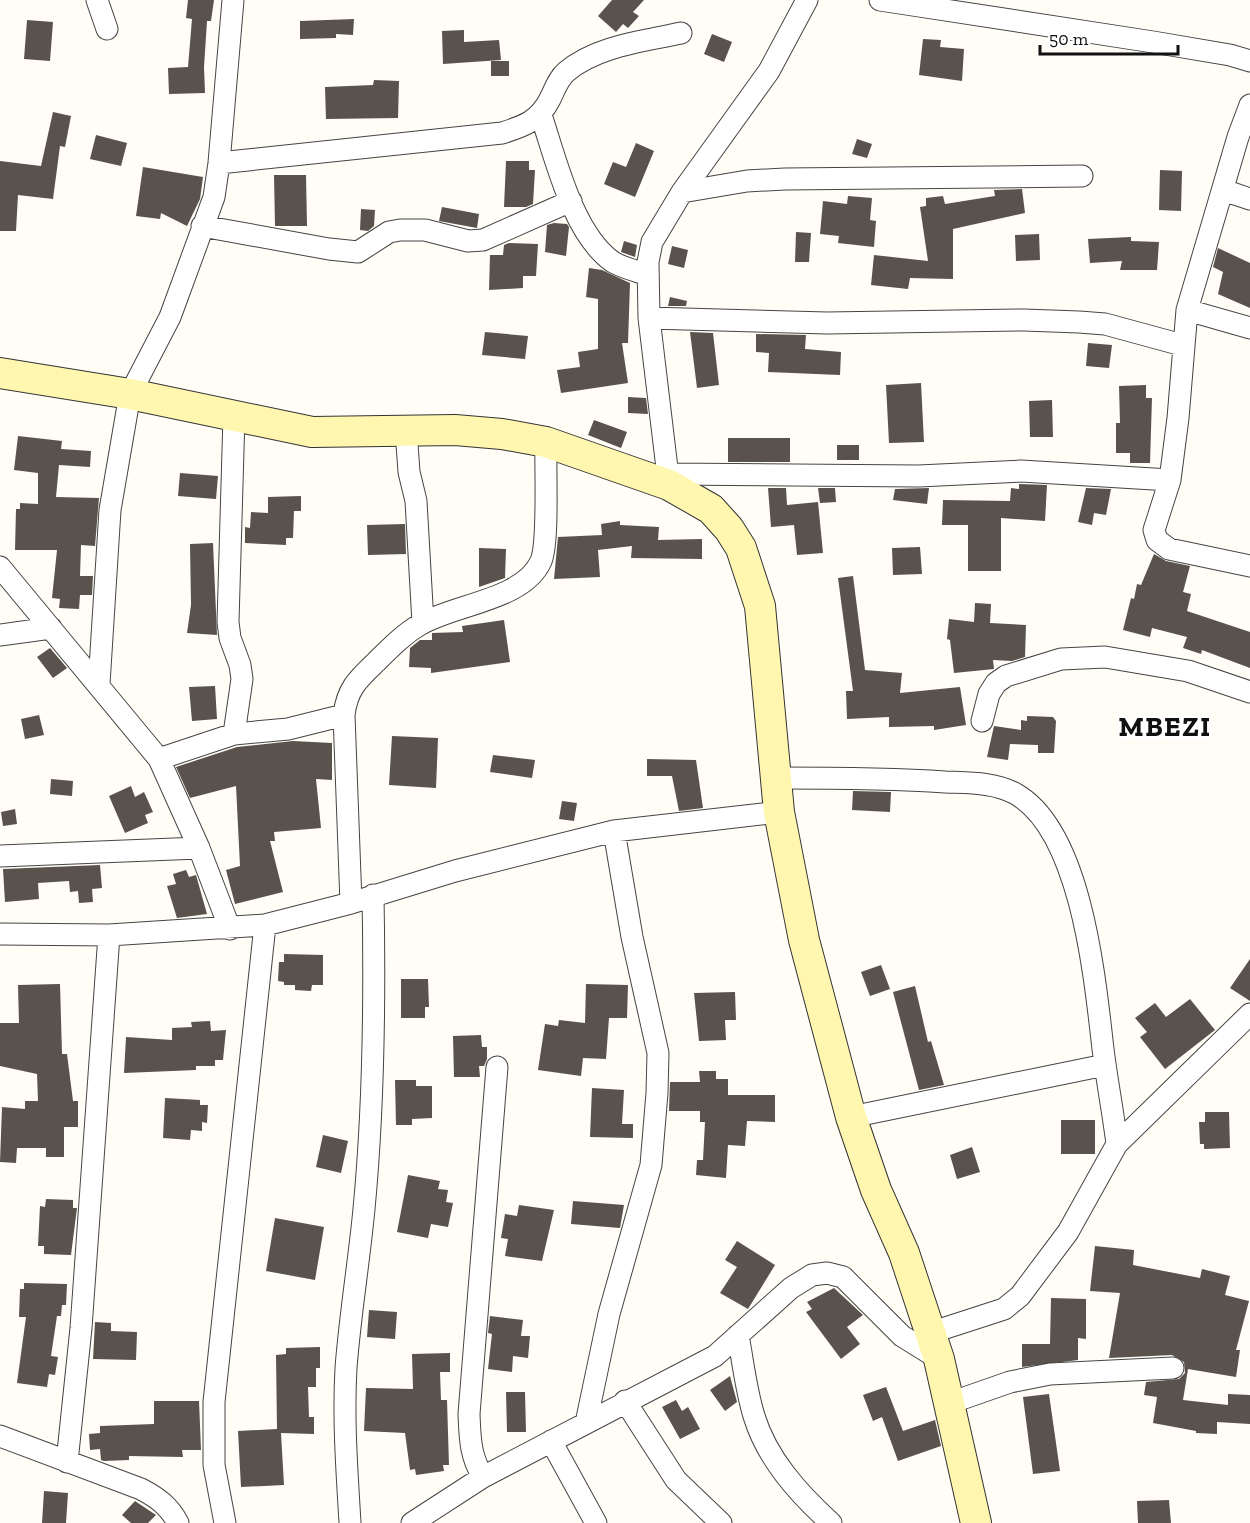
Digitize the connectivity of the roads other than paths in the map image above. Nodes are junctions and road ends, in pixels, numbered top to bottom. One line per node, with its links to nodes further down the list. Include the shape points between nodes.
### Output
1 (97, 0): 5 (street)
2 (233, 0): 10 (street)
3 (807, 0): 13 (street, via 769,71)
4 (880, 0): 7 (street, via 1118,36)
5 (106, 29)
6 (681, 33): 9 (street, via 602,53 579,64 557,83)
7 (1250, 61)
8 (1250, 105): 12 (street)
9 (541, 115): 10 (street, via 526,126 502,133); 15 (street)
10 (219, 163): 16 (street, via 214,197)
11 (1082, 176): 13 (street, via 785,179)
12 (1223, 190): 14 (street); 18 (street)
13 (682, 192): 17 (street, via 652,242)
14 (1250, 199)
15 (571, 201): 16 (street, via 483,240 400,230 389,232 358,252); 17 (street, via 596,247 615,263)
16 (202, 226): 23 (street, via 170,317)
17 (648, 275): 19 (street)
18 (1187, 310): 20 (street); 21 (street)
19 (649, 318): 21 (street, via 1079,322 1106,324); 27 (street)
20 (1250, 328)
21 (1182, 345): 28 (street)
22 (0, 374): 23 (street)
23 (130, 394): 24 (street); 34 (street, via 110,510)
24 (234, 416): 25 (street, via 330,433); 38 (street, via 228,622 242,679)
25 (406, 430): 26 (street, via 467,431); 31 (street, via 416,501)
26 (546, 442): 27 (street); 31 (street, via 541,561 529,578 506,592)
27 (669, 480): 28 (street, via 1021,471); 40 (street, via 711,509 741,548 760,606)
28 (1170, 480): 29 (street, via 1154,530 1156,540 1169,549)
29 (1250, 566)
30 (0, 567): 32 (street)
31 (423, 623): 36 (street, via 353,684)
32 (51, 628): 33 (street); 34 (street)
33 (0, 635)
34 (99, 684): 39 (street)
35 (1250, 693): 37 (street, via 1176,669 1105,657 1061,660 1006,676 996,683)
36 (344, 715): 38 (street, via 288,729); 46 (street)
37 (982, 721)
38 (234, 734): 39 (street)
39 (159, 759): 43 (street)
40 (776, 778): 41 (street); 52 (street, via 890,778 987,784 1015,793 1039,813 1076,891 1090,948)
41 (779, 812): 42 (street); 54 (street, via 804,940)
42 (614, 831): 45 (street); 61 (street, via 658,1053 657,1093 651,1165 609,1314)
43 (199, 848): 44 (street); 48 (street)
44 (0, 856)
45 (373, 894): 46 (street); 69 (street, via 372,1094 346,1368)
46 (351, 903): 47 (street)
47 (265, 924): 48 (street); 68 (street, via 214,1402 214,1465)
48 (230, 929): 50 (street)
49 (0, 934): 50 (street)
50 (109, 935): 64 (street, via 81,1328)
51 (1250, 1014): 55 (street)
52 (1106, 1065): 54 (street); 55 (street)
53 (497, 1066): 65 (street, via 469,1414 470,1448)
54 (851, 1117): 57 (street)
55 (1117, 1144): 57 (street, via 1068,1232 1020,1296 1004,1309)
56 (738, 1335): 57 (street, via 791,1288 812,1275 827,1273 843,1277 902,1336); 59 (street, via 715,1356); 72 (street, via 754,1417 762,1434 779,1466 804,1499)
57 (935, 1346): 60 (street)
58 (1173, 1368): 60 (street, via 1050,1374 1010,1382)
59 (625, 1401): 61 (street); 71 (street, via 676,1480)
60 (947, 1404): 73 (street)
61 (586, 1423): 63 (street)
62 (0, 1436): 64 (street)
63 (551, 1441): 65 (street); 70 (street)
64 (67, 1462): 67 (street, via 159,1499)
65 (483, 1477): 66 (street)
66 (421, 1521)
67 (178, 1523)
68 (225, 1523)
69 (350, 1523)
70 (596, 1523)
71 (721, 1523)
72 (831, 1523)
73 (976, 1523)

